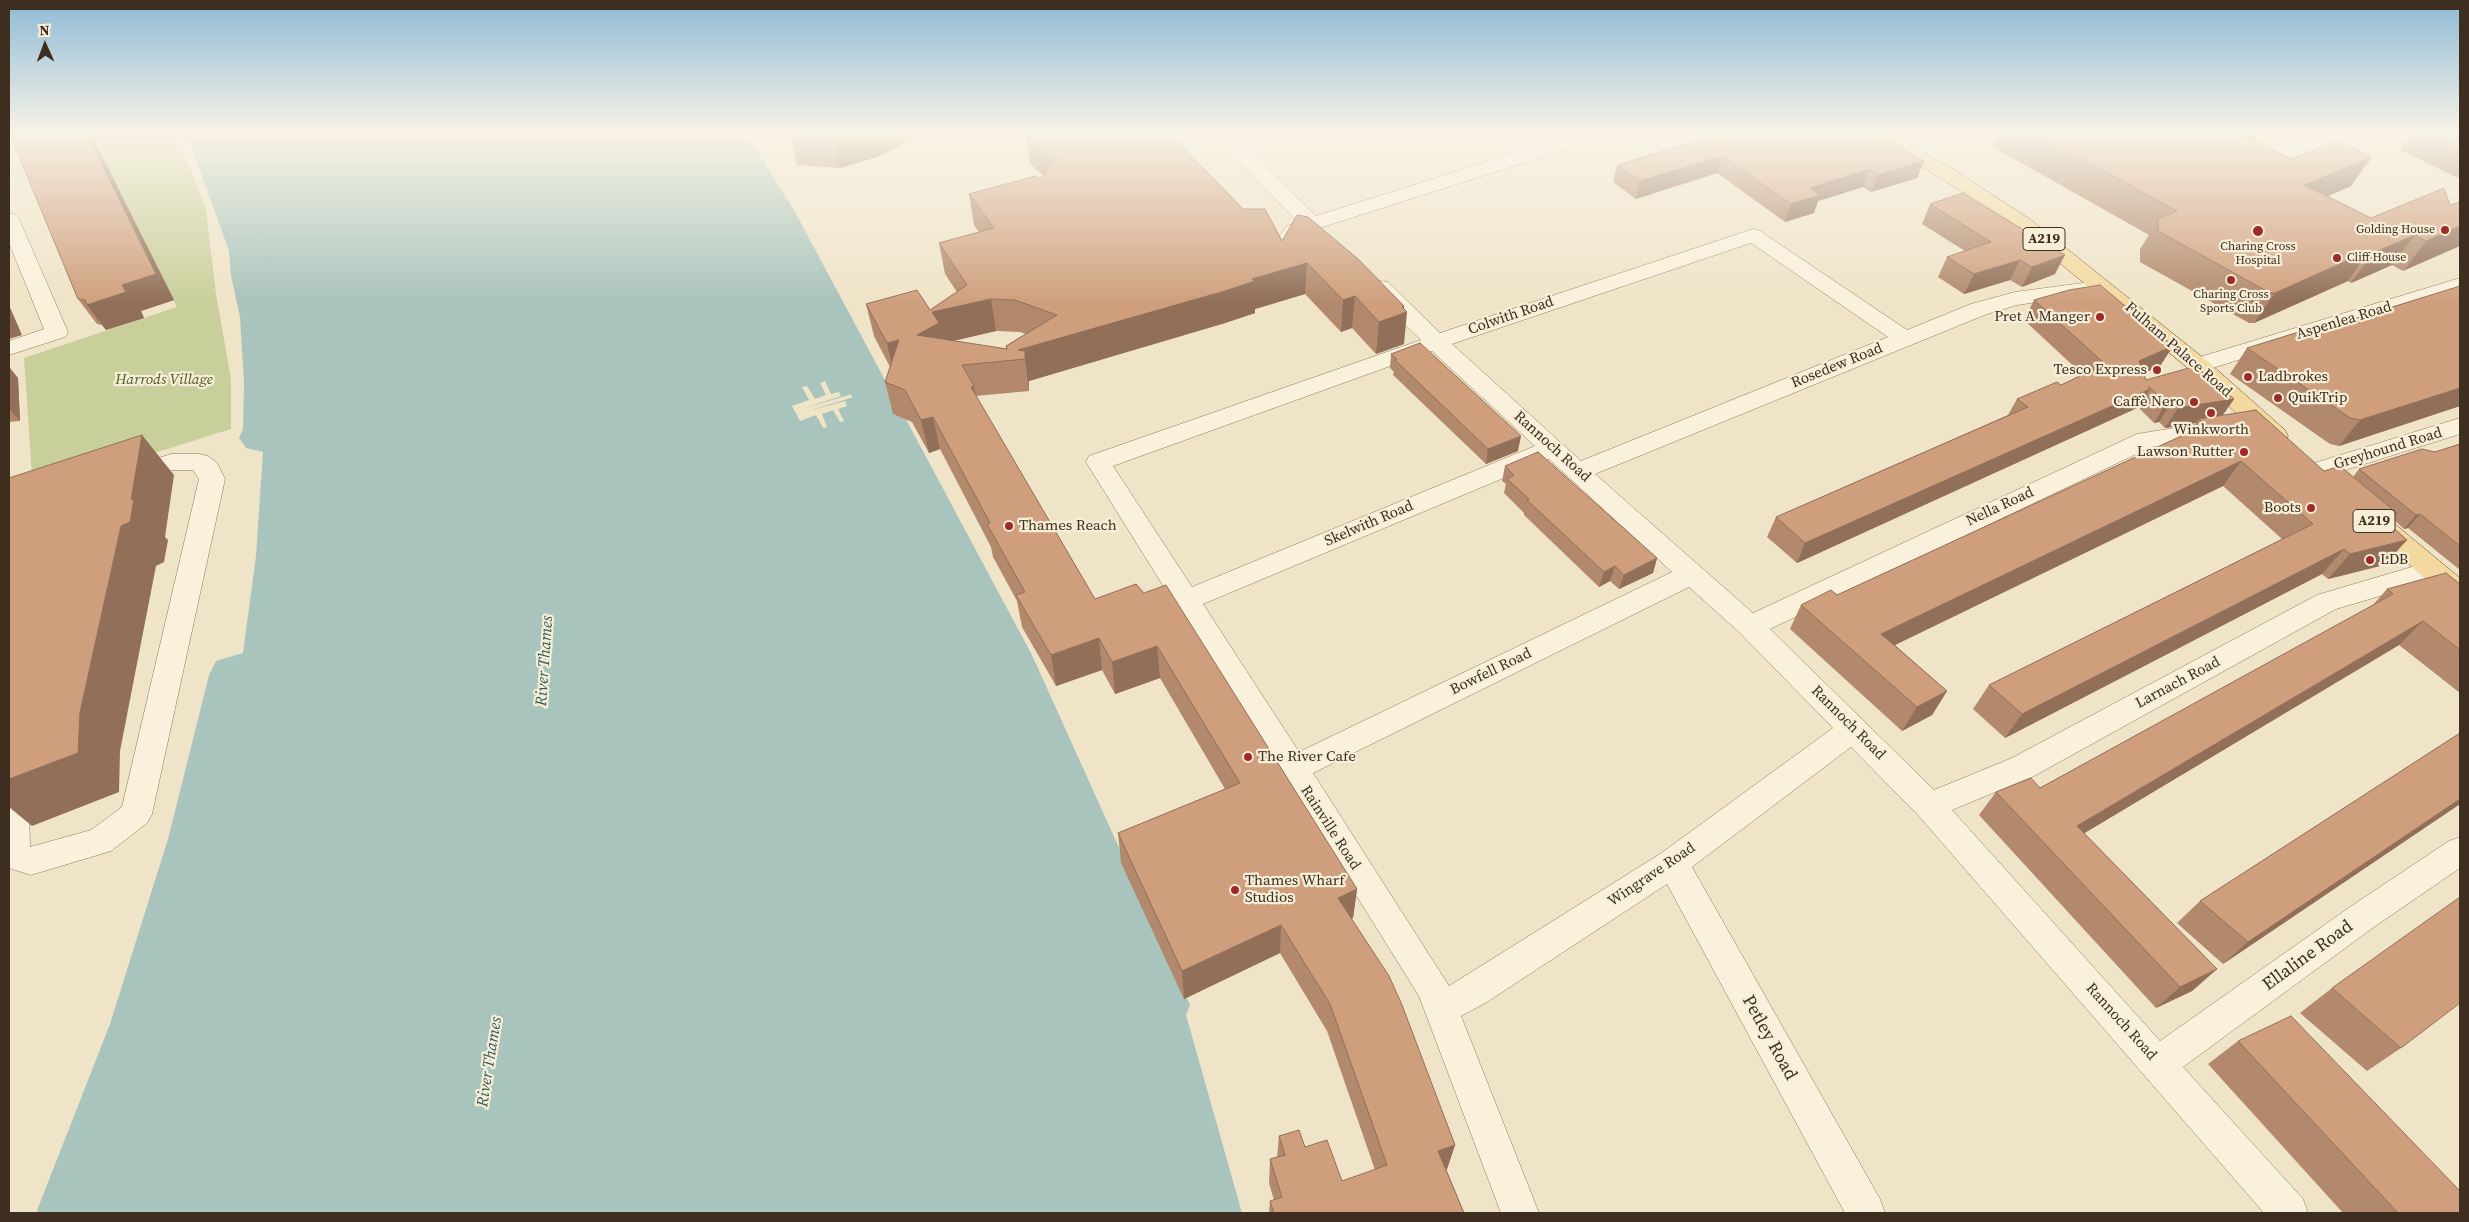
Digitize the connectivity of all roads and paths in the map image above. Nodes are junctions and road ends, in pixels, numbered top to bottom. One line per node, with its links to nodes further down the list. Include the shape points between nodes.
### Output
1 (1277, 189): 5 (street)
2 (1421, 189): 5 (street)
3 (1970, 189): 9 (main road, Fulham Palace Road / A219, via 2024,224)
4 (9, 219): 12 (street, via 56,332)
5 (1312, 224): 6 (street, via 1294,230)
6 (1279, 249)
7 (1366, 274): 11 (street, Rannoch Road)
8 (2460, 284): 13 (street, Aspenlea Road)
9 (2103, 286): 10 (street, Rosedew Road, via 2015,299); 13 (main road, Fulham Palace Road / A219)
10 (1904, 338): 11 (street, Colwith Road, via 1753,234); 19 (street, Rosedew Road)
11 (1436, 342): 16 (street, Rannoch Road); 18 (street, Colwith Road)
12 (9, 348)
13 (2198, 366): 14 (main road, Fulham Palace Road / A219)
14 (2261, 422): 17 (main road, Fulham Palace Road / A219); 27 (street, Nella Road, via 2146,440)
15 (2460, 426): 17 (street, Greyhound Road)
16 (1553, 448): 19 (street, Rannoch Road); 26 (street, Skelwith Road)
17 (2303, 460): 21 (main road, Fulham Palace Road / A219)
18 (1098, 462): 26 (street, Rainville Road)
19 (1578, 471): 24 (street, Rannoch Road)
20 (108, 483): 29 (street, via 181,461 199,462 208,469 212,480 136,814 100,841 31,861 14,856)
21 (2338, 490)
22 (2360, 508): 23 (main road, A219)
23 (2432, 571): 25 (main road, A219); 31 (street, Larnach Road, via 2327,602 2023,767)
24 (1691, 575): 27 (street, Rannoch Road); 30 (street, Bowfell Road)
25 (2460, 593)
26 (1186, 600): 30 (street, Rainville Road)
27 (1750, 626): 28 (street, Rannoch Road)
28 (1854, 729): 31 (street, Rannoch Road); 33 (street, Wingrave Road)
29 (11, 758)
30 (1292, 769): 34 (street, Rainville Road, via 1433,988)
31 (1929, 806): 35 (street, Rannoch Road)
32 (2460, 851): 35 (street, Ellaline Road, via 2362,917)
33 (1671, 864): 34 (street, Wingrave Road, via 1475,991); 37 (street, Petley Road, via 1683,880)
34 (1442, 1008): 36 (street, Rainville Road)
35 (2158, 1064): 38 (street, Rannoch Road)
36 (1520, 1213)
37 (1866, 1213)
38 (2288, 1213)

